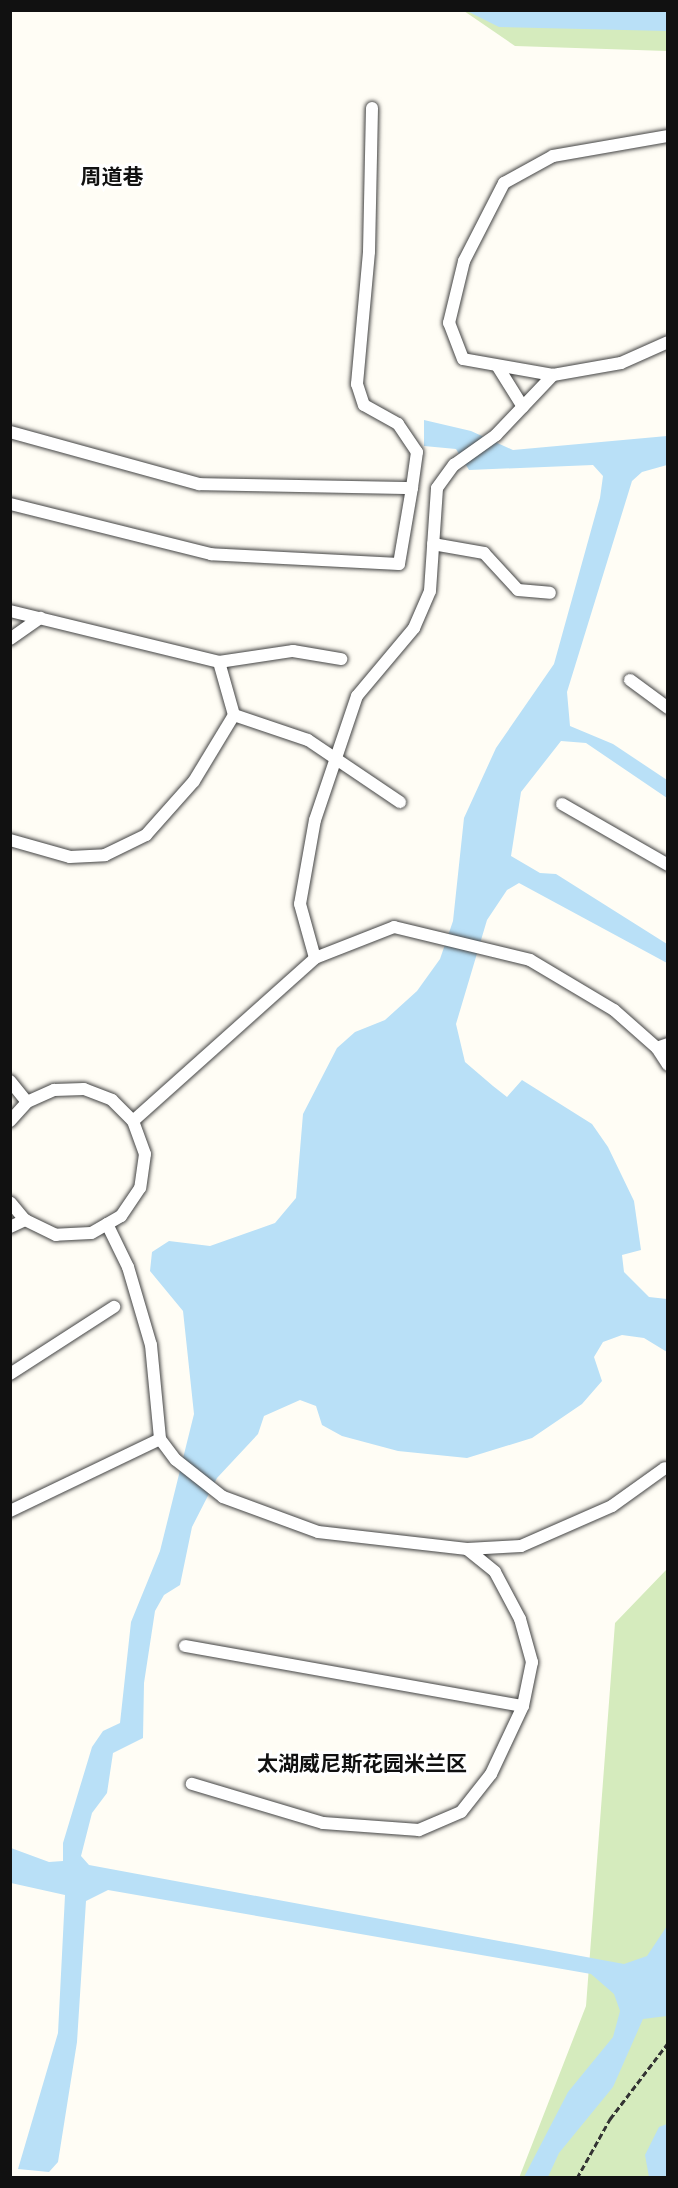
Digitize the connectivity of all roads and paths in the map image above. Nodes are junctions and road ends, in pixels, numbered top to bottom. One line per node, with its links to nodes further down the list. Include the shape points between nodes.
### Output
1 (372, 108): 8 (street, via 369,252 357,384 364,405 398,424 417,452)
2 (668, 136): 4 (street, via 553,156 504,183 464,261 449,323 463,359)
3 (668, 342): 5 (street, via 621,363)
4 (498, 367): 5 (street); 6 (street)
5 (553, 375): 6 (street)
6 (523, 407): 10 (street, via 496,435 454,465 437,488)
7 (10, 432): 8 (street, via 199,484)
8 (412, 488): 9 (street, via 399,564 211,554)
9 (10, 504)
10 (433, 543): 11 (street, via 484,553 518,590); 20 (street, via 430,591 414,628 357,696)
11 (550, 593)
12 (10, 610): 13 (street)
13 (40, 618): 14 (street); 16 (street)
14 (10, 639)
15 (341, 659): 16 (street, via 293,651)
16 (219, 662): 19 (street)
17 (630, 680): 18 (street)
18 (668, 708)
19 (234, 715): 20 (street, via 308,740); 23 (street, via 194,781 146,835 105,855 70,857)
20 (333, 756): 21 (street); 25 (street, via 300,904)
21 (400, 802)
22 (562, 804): 24 (street)
23 (10, 840)
24 (668, 865)
25 (315, 958): 26 (street, via 394,927 530,960 614,1010); 31 (street)
26 (662, 1046): 27 (street)
27 (668, 1065)
28 (10, 1081): 29 (street)
29 (27, 1102): 30 (street); 31 (street, via 54,1090 84,1089 112,1100)
30 (10, 1121)
31 (133, 1121): 34 (street, via 145,1154 141,1188 121,1216)
32 (10, 1202): 33 (street)
33 (25, 1220): 34 (street, via 56,1235 91,1233); 35 (street)
34 (107, 1224): 38 (street, via 128,1267 151,1345)
35 (10, 1227)
36 (114, 1307): 37 (street)
37 (10, 1374)
38 (160, 1439): 40 (street); 41 (street, via 176,1460 223,1497 318,1532)
39 (665, 1468): 41 (street, via 612,1506 521,1546)
40 (10, 1511)
41 (467, 1549): 43 (street, via 495,1572 520,1619 532,1662)
42 (185, 1646): 43 (street)
43 (523, 1706): 44 (street, via 491,1774 461,1812 419,1830 324,1823)
44 (192, 1784)
45 (668, 2043): 46 (path, via 615,2112)
46 (577, 2178)

